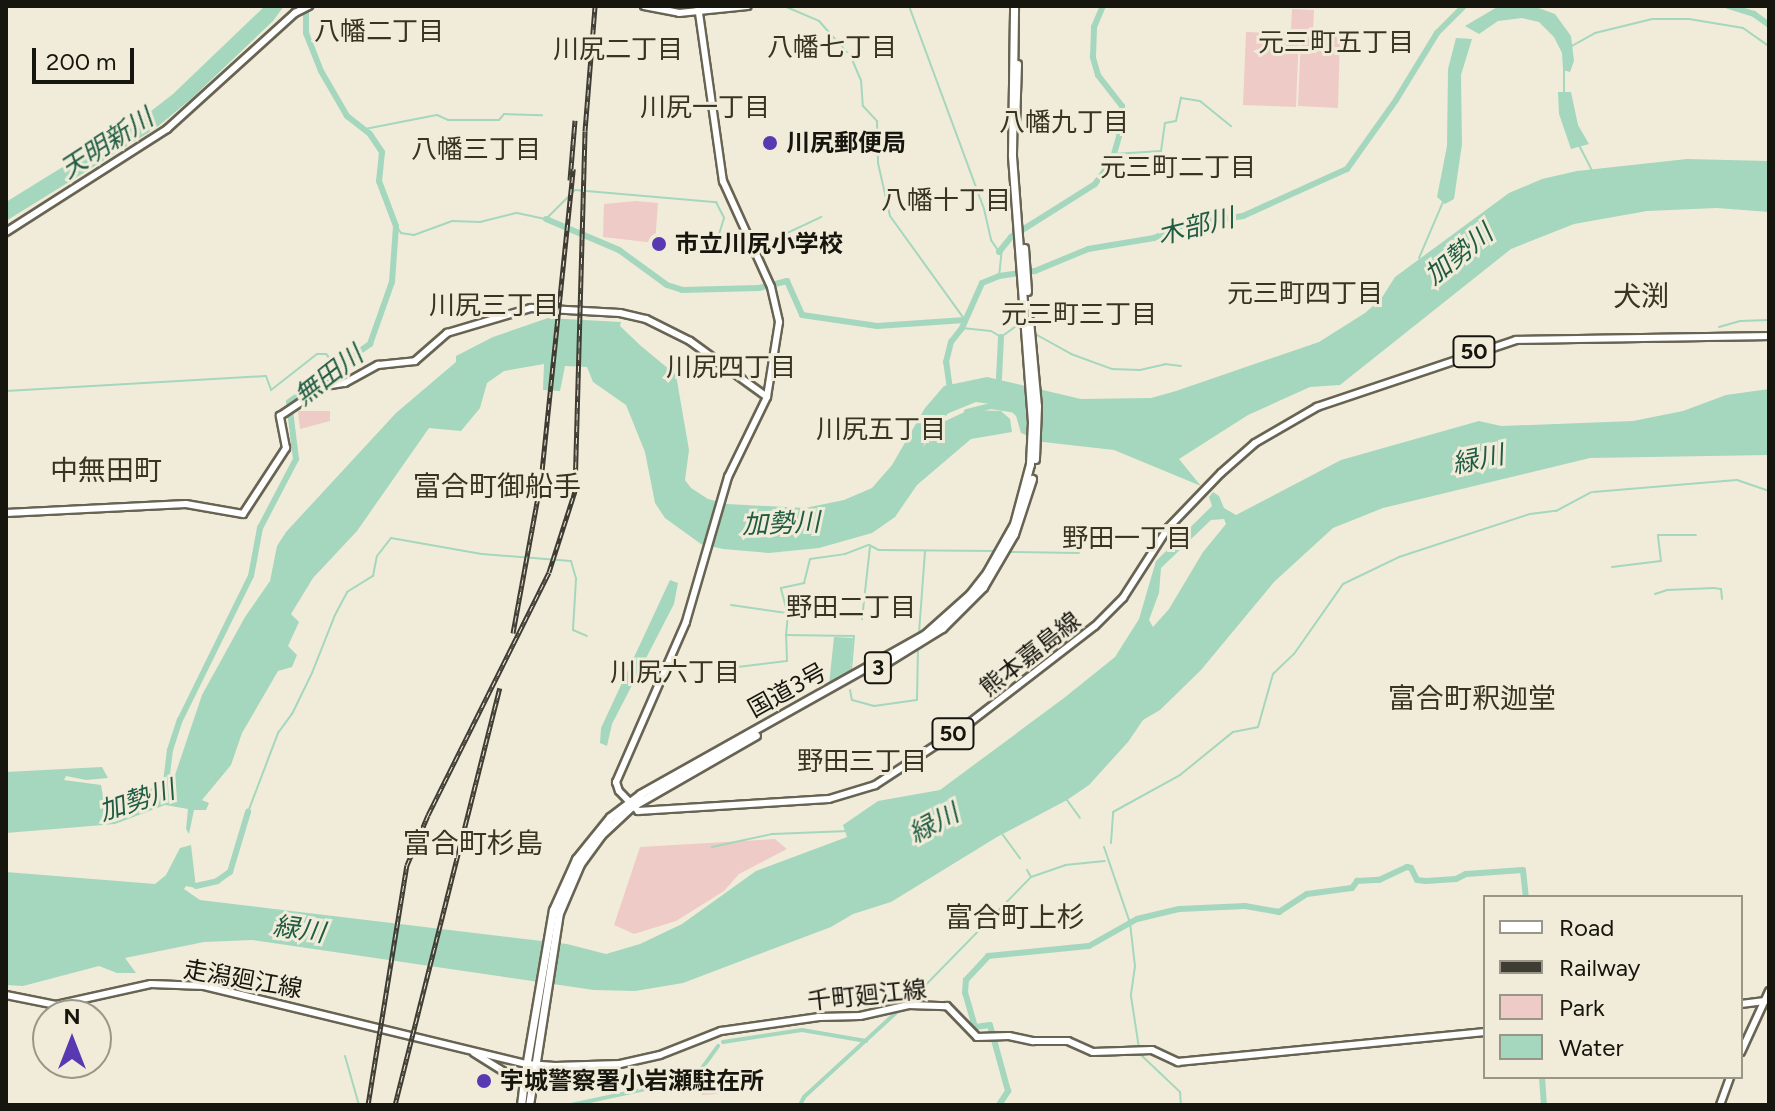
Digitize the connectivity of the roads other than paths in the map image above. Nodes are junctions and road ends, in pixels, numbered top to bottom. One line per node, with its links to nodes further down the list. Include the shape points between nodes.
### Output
1 (309, 6): 6 (main road, via 167,129)
2 (644, 6): 5 (main road, via 679,13)
3 (748, 6): 5 (main road)
4 (1017, 6): 10 (highway, 国道3号 / 3, via 1015,132 1034,448 1025,506 1007,549 983,587 942,628)
5 (698, 9): 8 (main road, via 723,181 770,285 779,322)
6 (6, 232)
7 (1769, 336): 10 (main road, 熊本嘉島線 / 50, via 1544,338 1493,345 1306,411 1255,443 1211,483 1153,548 1123,598 1095,626 968,724 875,785 829,799 648,813)
8 (767, 397): 9 (main road, via 690,341 646,319 531,308 447,333 415,361 373,367 345,383 325,386 284,413 283,455 243,514 186,504); 10 (main road, via 728,477 677,646 616,782)
9 (6, 513)
10 (629, 804): 19 (highway, 国道3号 / 3, via 580,864 565,893 553,928)
11 (1769, 991): 13 (main road)
12 (6, 995): 17 (main road, 走潟廻江線, via 56,1005 151,984 204,986)
13 (1767, 1000): 14 (main road); 16 (main road)
14 (1743, 1004)
15 (1483, 1032): 18 (main road, 千町廻江線, via 1189,1062 1138,1050 1093,1052 1075,1042 971,1035 947,1006 909,1005 871,1015 721,1031)
16 (1743, 1048)
17 (471, 1051): 19 (main road, 走潟廻江線); 21 (main road, 走潟廻江線, via 507,1074)
18 (620, 1064): 19 (main road, 千町廻江線); 21 (main road, 千町廻江線)
19 (530, 1069): 22 (highway, 国道3号 / 3); 23 (highway, 国道3号 / 3)
20 (1729, 1079): 24 (main road)
21 (551, 1081)
22 (521, 1105)
23 (529, 1105)
24 (1720, 1105)

